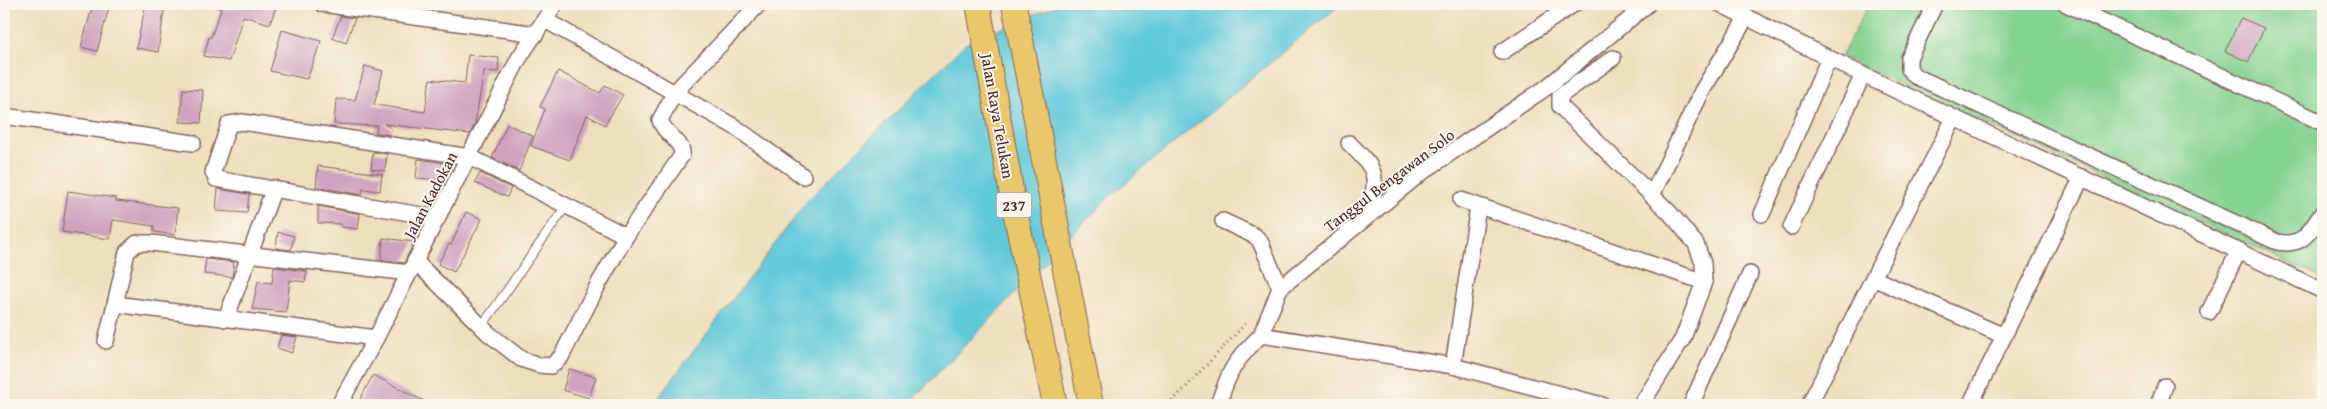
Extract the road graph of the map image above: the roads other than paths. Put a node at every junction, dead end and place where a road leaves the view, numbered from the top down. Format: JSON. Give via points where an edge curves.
{"nodes":[{"id":1,"x":322,"y":4,"type":"edge"},
{"id":2,"x":555,"y":4,"type":"edge"},
{"id":3,"x":759,"y":4,"type":"edge"},
{"id":4,"x":978,"y":4,"type":"edge"},
{"id":5,"x":1014,"y":4,"type":"edge"},
{"id":6,"x":1574,"y":4,"type":"edge"},
{"id":7,"x":1648,"y":4,"type":"edge"},
{"id":8,"x":1720,"y":4,"type":"edge"},
{"id":9,"x":1935,"y":4,"type":"edge"},
{"id":10,"x":2066,"y":4,"type":"edge"},
{"id":11,"x":1746,"y":18,"type":"junction"},
{"id":12,"x":545,"y":20,"type":"junction"},
{"id":13,"x":536,"y":34,"type":"junction"},
{"id":14,"x":1502,"y":52,"type":"dead end"},
{"id":15,"x":1613,"y":58,"type":"dead end"},
{"id":16,"x":1829,"y":58,"type":"junction"},
{"id":17,"x":1863,"y":75,"type":"junction"},
{"id":18,"x":675,"y":92,"type":"junction"},
{"id":19,"x":4,"y":116,"type":"edge"},
{"id":20,"x":1954,"y":118,"type":"junction"},
{"id":21,"x":2323,"y":123,"type":"edge"},
{"id":22,"x":193,"y":143,"type":"dead end"},
{"id":23,"x":1349,"y":143,"type":"dead end"},
{"id":24,"x":470,"y":157,"type":"junction"},
{"id":25,"x":803,"y":176,"type":"dead end"},
{"id":26,"x":2082,"y":177,"type":"junction"},
{"id":27,"x":274,"y":188,"type":"junction"},
{"id":28,"x":1652,"y":195,"type":"junction"},
{"id":29,"x":1460,"y":200,"type":"dead end"},
{"id":30,"x":566,"y":206,"type":"junction"},
{"id":31,"x":1478,"y":207,"type":"junction"},
{"id":32,"x":2323,"y":212,"type":"edge"},
{"id":33,"x":1369,"y":214,"type":"junction"},
{"id":34,"x":1762,"y":214,"type":"dead end"},
{"id":35,"x":438,"y":218,"type":"junction"},
{"id":36,"x":1223,"y":221,"type":"dead end"},
{"id":37,"x":1791,"y":227,"type":"dead end"},
{"id":38,"x":626,"y":236,"type":"junction"},
{"id":39,"x":2239,"y":250,"type":"junction"},
{"id":40,"x":249,"y":254,"type":"junction"},
{"id":41,"x":412,"y":267,"type":"junction"},
{"id":42,"x":1750,"y":274,"type":"dead end"},
{"id":43,"x":1873,"y":278,"type":"junction"},
{"id":44,"x":1704,"y":282,"type":"junction"},
{"id":45,"x":1280,"y":288,"type":"junction"},
{"id":46,"x":2323,"y":291,"type":"edge"},
{"id":47,"x":115,"y":304,"type":"junction"},
{"id":48,"x":2209,"y":312,"type":"dead end"},
{"id":49,"x":226,"y":318,"type":"junction"},
{"id":50,"x":482,"y":326,"type":"junction"},
{"id":51,"x":1261,"y":335,"type":"junction"},
{"id":52,"x":2004,"y":336,"type":"junction"},
{"id":53,"x":376,"y":338,"type":"junction"},
{"id":54,"x":106,"y":340,"type":"dead end"},
{"id":55,"x":1453,"y":366,"type":"junction"},
{"id":56,"x":2165,"y":386,"type":"dead end"},
{"id":57,"x":339,"y":405,"type":"edge"},
{"id":58,"x":1055,"y":405,"type":"edge"},
{"id":59,"x":1091,"y":405,"type":"edge"},
{"id":60,"x":1218,"y":405,"type":"edge"},
{"id":61,"x":1602,"y":405,"type":"edge"},
{"id":62,"x":1641,"y":405,"type":"edge"},
{"id":63,"x":1691,"y":405,"type":"edge"},
{"id":64,"x":1809,"y":405,"type":"edge"},
{"id":65,"x":1970,"y":405,"type":"edge"},
{"id":66,"x":2158,"y":405,"type":"edge"}],
"edges":[{"from":1,"to":13,"type":"street"},
{"from":2,"to":12,"type":"street","name":"Jalan Kadokan"},
{"from":3,"to":18,"type":"street"},
{"from":4,"to":58,"type":"main road","name":"Jalan Raya Telukan","number":"237","via":[[1013,201]]},
{"from":5,"to":59,"type":"main road","number":"237"},
{"from":6,"to":14,"type":"street"},
{"from":7,"to":33,"type":"street","name":"Tanggul Bengawan Solo","via":[[1548,87],[1421,173]]},
{"from":8,"to":11,"type":"street"},
{"from":9,"to":32,"type":"street","via":[[1909,58],[1909,68],[1915,76],[2277,242],[2291,245],[2305,238]]},
{"from":10,"to":21,"type":"street"},
{"from":11,"to":16,"type":"street"},
{"from":11,"to":28,"type":"street","via":[[1702,91]]},
{"from":12,"to":13,"type":"street","name":"Jalan Kadokan"},
{"from":12,"to":18,"type":"street"},
{"from":13,"to":24,"type":"street","name":"Jalan Kadokan","via":[[520,58]]},
{"from":15,"to":28,"type":"street","via":[[1560,96],[1558,101]]},
{"from":16,"to":17,"type":"street"},
{"from":16,"to":34,"type":"street"},
{"from":17,"to":20,"type":"street"},
{"from":17,"to":37,"type":"street"},
{"from":18,"to":25,"type":"street","via":[[736,127]]},
{"from":18,"to":38,"type":"street","via":[[660,120],[681,149],[682,156]]},
{"from":19,"to":22,"type":"street"},
{"from":20,"to":26,"type":"street"},
{"from":20,"to":43,"type":"street"},
{"from":23,"to":33,"type":"street","via":[[1375,172]]},
{"from":24,"to":27,"type":"street","via":[[242,122],[229,124],[213,172],[216,179]]},
{"from":24,"to":30,"type":"street"},
{"from":24,"to":35,"type":"street","name":"Jalan Kadokan"},
{"from":26,"to":39,"type":"street"},
{"from":26,"to":52,"type":"street"},
{"from":27,"to":35,"type":"street"},
{"from":27,"to":40,"type":"street"},
{"from":28,"to":44,"type":"street","via":[[1696,244],[1703,263]]},
{"from":29,"to":31,"type":"street"},
{"from":30,"to":38,"type":"street"},
{"from":30,"to":50,"type":"lane"},
{"from":31,"to":44,"type":"street"},
{"from":31,"to":55,"type":"street"},
{"from":33,"to":45,"type":"street","name":"Tanggul Bengawan Solo"},
{"from":35,"to":41,"type":"street","name":"Jalan Kadokan"},
{"from":36,"to":45,"type":"street","via":[[1260,241]]},
{"from":38,"to":50,"type":"street","via":[[561,357],[552,366],[539,366],[521,359]]},
{"from":39,"to":46,"type":"street"},
{"from":39,"to":48,"type":"street"},
{"from":40,"to":41,"type":"street"},
{"from":40,"to":47,"type":"street","via":[[137,243],[127,252]]},
{"from":40,"to":49,"type":"street"},
{"from":41,"to":50,"type":"street"},
{"from":41,"to":53,"type":"street","name":"Jalan Kadokan"},
{"from":42,"to":63,"type":"street"},
{"from":43,"to":52,"type":"street"},
{"from":43,"to":64,"type":"street"},
{"from":44,"to":62,"type":"street","via":[[1683,338]]},
{"from":45,"to":51,"type":"street"},
{"from":47,"to":49,"type":"street"},
{"from":47,"to":54,"type":"street"},
{"from":49,"to":53,"type":"street"},
{"from":51,"to":55,"type":"street"},
{"from":51,"to":60,"type":"street","via":[[1229,372]]},
{"from":52,"to":65,"type":"street"},
{"from":53,"to":57,"type":"street","name":"Jalan Kadokan"},
{"from":55,"to":61,"type":"street"},
{"from":56,"to":66,"type":"street"}]}
